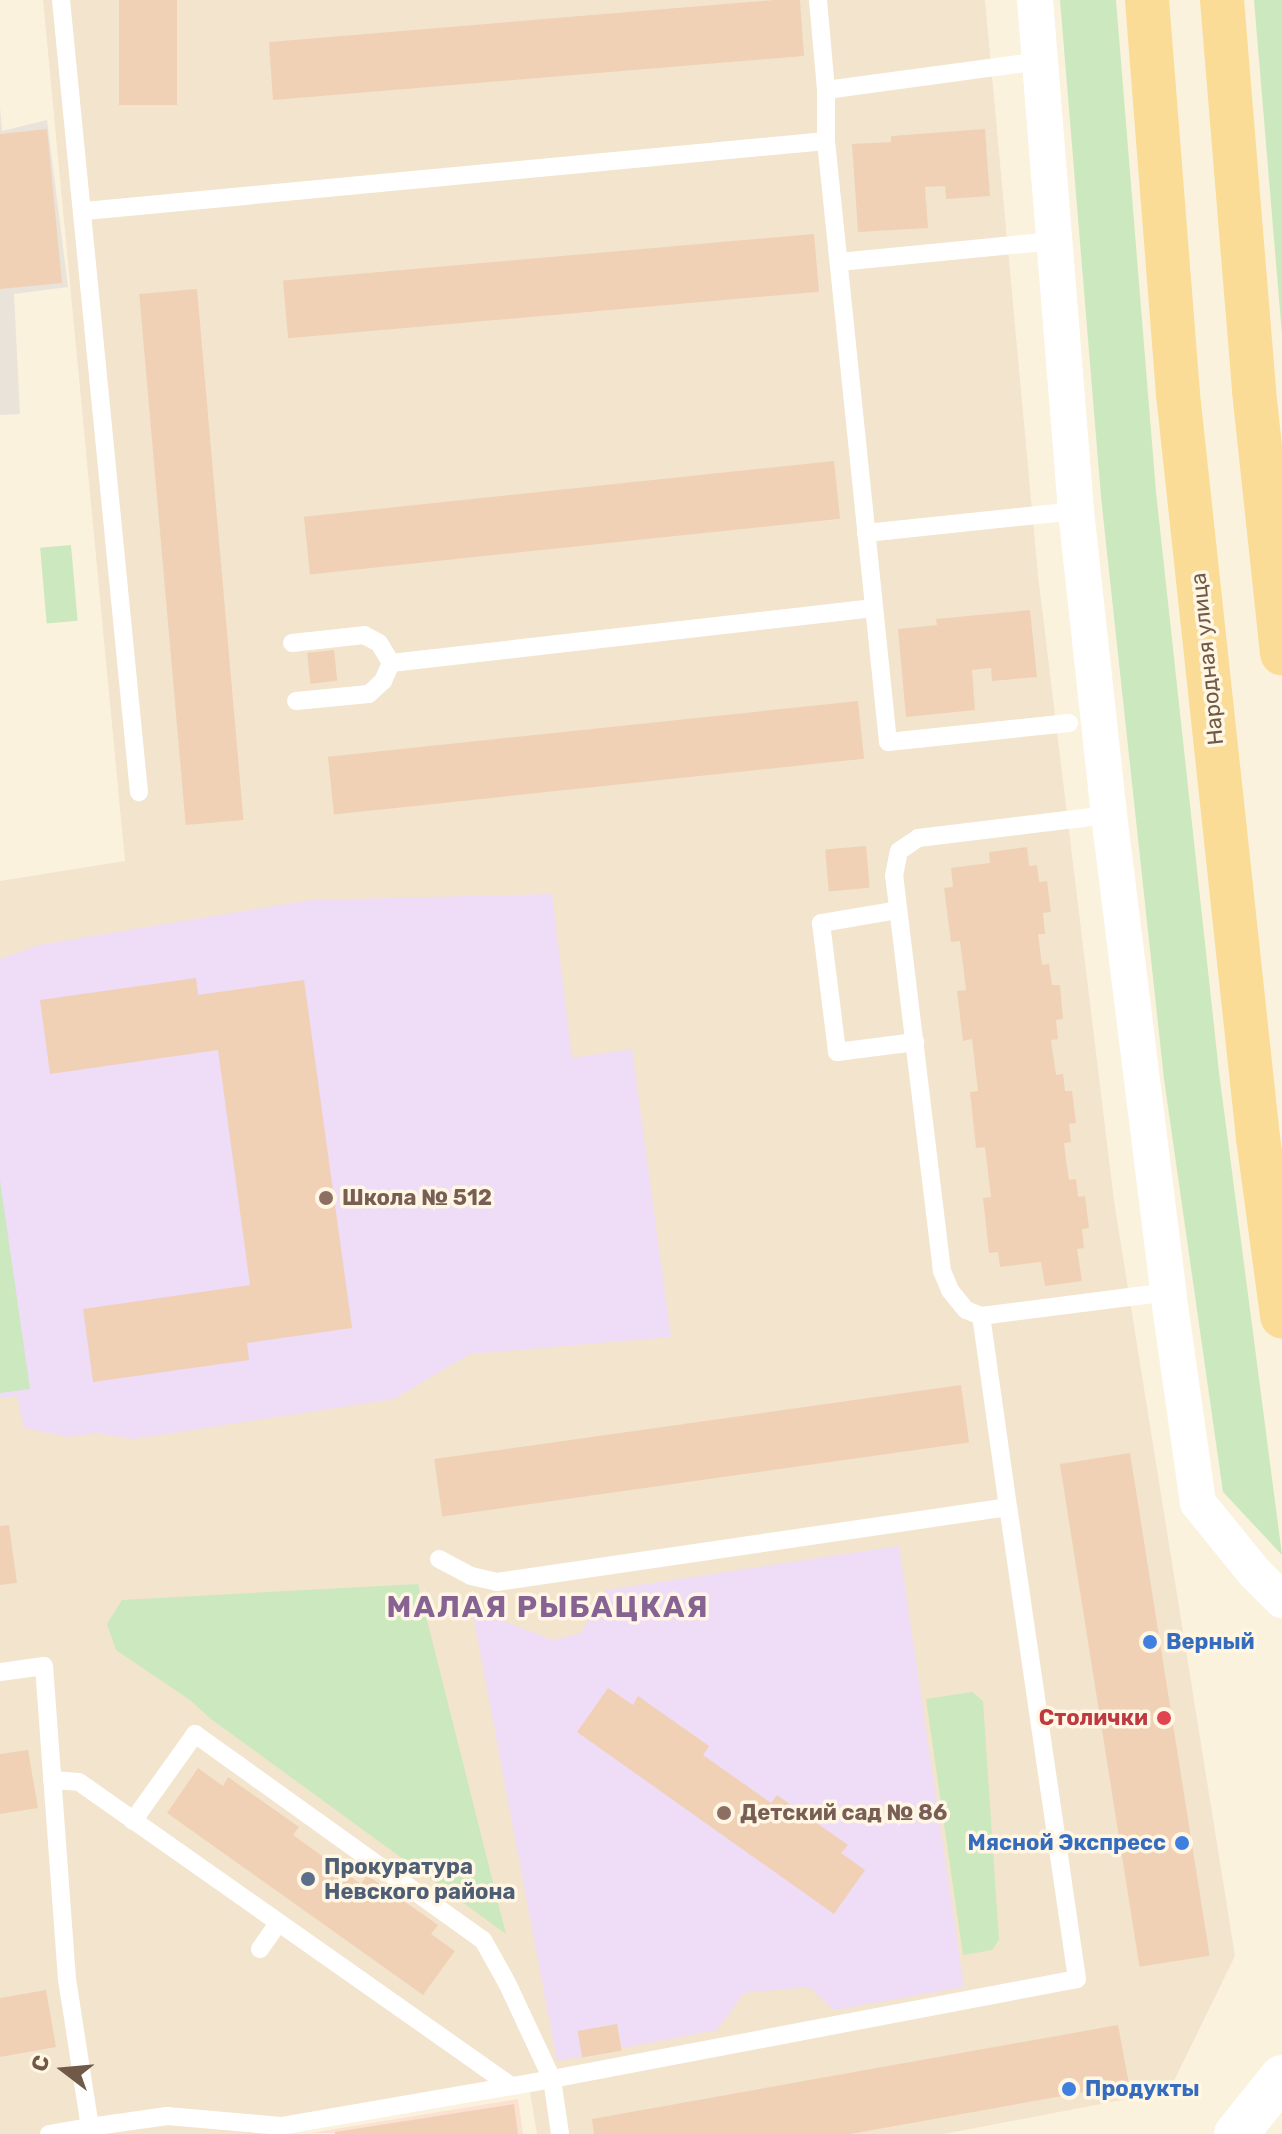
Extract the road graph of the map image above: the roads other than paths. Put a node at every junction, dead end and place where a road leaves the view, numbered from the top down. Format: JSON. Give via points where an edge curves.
{"nodes":[{"id":1,"x":61,"y":0,"type":"edge"},
{"id":2,"x":818,"y":0,"type":"edge"},
{"id":3,"x":1035,"y":0,"type":"edge"},
{"id":4,"x":1147,"y":0,"type":"edge"},
{"id":5,"x":1222,"y":0,"type":"edge"},
{"id":6,"x":1040,"y":61,"type":"junction"},
{"id":7,"x":826,"y":90,"type":"junction"},
{"id":8,"x":826,"y":141,"type":"junction"},
{"id":9,"x":85,"y":211,"type":"junction"},
{"id":10,"x":1053,"y":241,"type":"junction"},
{"id":11,"x":839,"y":262,"type":"junction"},
{"id":12,"x":1076,"y":511,"type":"junction"},
{"id":13,"x":866,"y":533,"type":"junction"},
{"id":14,"x":874,"y":608,"type":"junction"},
{"id":15,"x":292,"y":643,"type":"dead end"},
{"id":16,"x":1282,"y":654,"type":"edge"},
{"id":17,"x":391,"y":663,"type":"junction"},
{"id":18,"x":296,"y":701,"type":"dead end"},
{"id":19,"x":1069,"y":723,"type":"dead end"},
{"id":20,"x":139,"y":792,"type":"dead end"},
{"id":21,"x":1109,"y":815,"type":"junction"},
{"id":22,"x":898,"y":910,"type":"junction"},
{"id":23,"x":915,"y":1042,"type":"junction"},
{"id":24,"x":1168,"y":1292,"type":"junction"},
{"id":25,"x":981,"y":1316,"type":"junction"},
{"id":26,"x":1282,"y":1316,"type":"edge"},
{"id":27,"x":1008,"y":1507,"type":"junction"},
{"id":28,"x":439,"y":1559,"type":"dead end"},
{"id":29,"x":1282,"y":1600,"type":"edge"},
{"id":30,"x":0,"y":1672,"type":"edge"},
{"id":31,"x":52,"y":1780,"type":"junction"},
{"id":32,"x":133,"y":1821,"type":"junction"},
{"id":33,"x":278,"y":1923,"type":"junction"},
{"id":34,"x":260,"y":1949,"type":"dead end"},
{"id":35,"x":1282,"y":2077,"type":"edge"},
{"id":36,"x":552,"y":2079,"type":"junction"},
{"id":37,"x":511,"y":2086,"type":"junction"},
{"id":38,"x":90,"y":2127,"type":"junction"},
{"id":39,"x":282,"y":2130,"type":"edge"},
{"id":40,"x":49,"y":2134,"type":"edge"},
{"id":41,"x":560,"y":2134,"type":"edge"},
{"id":42,"x":1236,"y":2134,"type":"edge"}],
"edges":[{"from":1,"to":9,"type":"lane"},
{"from":2,"to":7,"type":"lane"},
{"from":3,"to":6,"type":"street"},
{"from":4,"to":26,"type":"main road","name":"Народная улица","via":[[1180,410],[1256,1122]]},
{"from":5,"to":16,"type":"main road"},
{"from":6,"to":7,"type":"lane"},
{"from":6,"to":10,"type":"street"},
{"from":7,"to":8,"type":"lane"},
{"from":8,"to":9,"type":"lane"},
{"from":8,"to":11,"type":"lane"},
{"from":9,"to":20,"type":"lane"},
{"from":10,"to":11,"type":"lane"},
{"from":10,"to":12,"type":"street"},
{"from":11,"to":13,"type":"lane"},
{"from":12,"to":13,"type":"lane"},
{"from":12,"to":21,"type":"street"},
{"from":13,"to":14,"type":"lane"},
{"from":14,"to":17,"type":"lane"},
{"from":14,"to":19,"type":"lane","via":[[888,742]]},
{"from":15,"to":17,"type":"lane","via":[[364,635],[379,643]]},
{"from":17,"to":18,"type":"lane","via":[[369,694]]},
{"from":21,"to":22,"type":"lane","via":[[918,838],[899,851],[894,876]]},
{"from":21,"to":24,"type":"street"},
{"from":22,"to":23,"type":"lane"},
{"from":22,"to":23,"type":"lane","via":[[821,923],[837,1052]]},
{"from":23,"to":25,"type":"lane","via":[[942,1271],[966,1310]]},
{"from":24,"to":25,"type":"lane"},
{"from":24,"to":29,"type":"street","via":[[1198,1503]]},
{"from":25,"to":27,"type":"lane"},
{"from":27,"to":28,"type":"lane","via":[[497,1582],[471,1576]]},
{"from":27,"to":36,"type":"lane","via":[[1077,1979]]},
{"from":30,"to":31,"type":"lane","via":[[44,1666]]},
{"from":31,"to":32,"type":"lane","via":[[79,1782]]},
{"from":31,"to":38,"type":"lane","via":[[67,1979]]},
{"from":32,"to":33,"type":"lane"},
{"from":32,"to":36,"type":"lane","via":[[195,1734],[483,1940]]},
{"from":33,"to":34,"type":"lane"},
{"from":33,"to":37,"type":"lane"},
{"from":35,"to":42,"type":"main road"},
{"from":36,"to":37,"type":"lane"},
{"from":36,"to":41,"type":"lane"},
{"from":37,"to":39,"type":"lane"},
{"from":38,"to":39,"type":"lane","via":[[167,2116]]},
{"from":38,"to":40,"type":"lane"}]}
